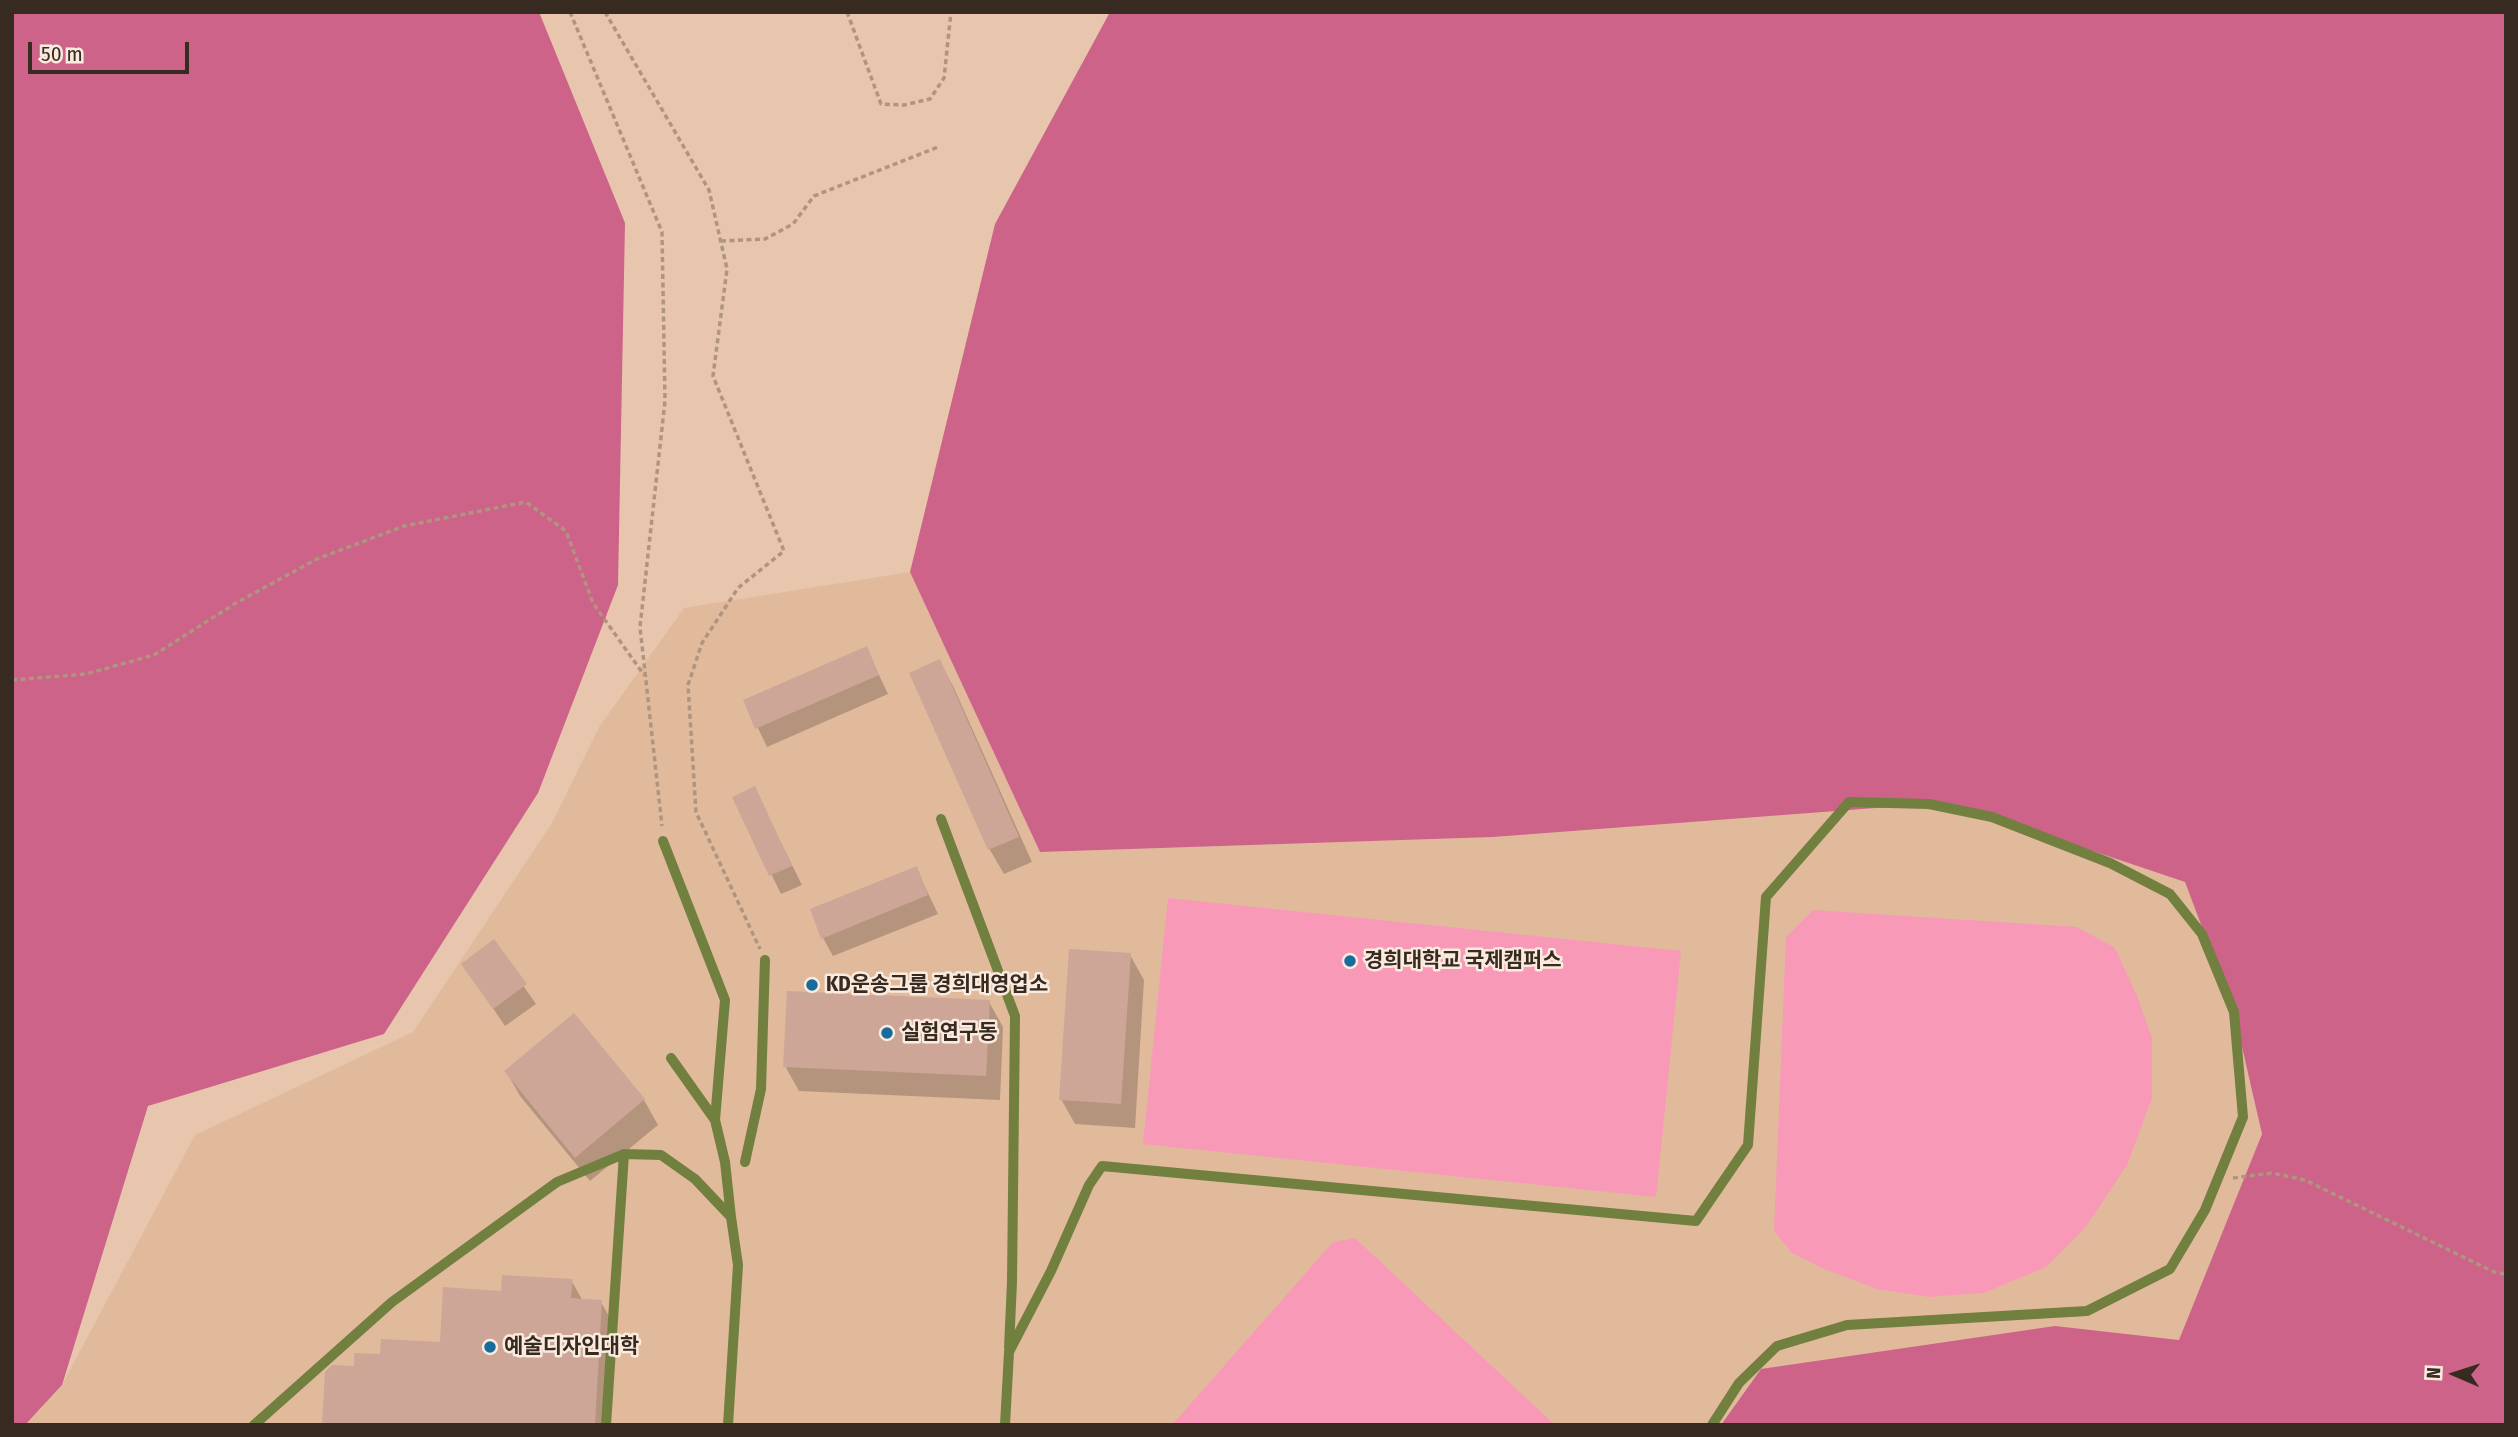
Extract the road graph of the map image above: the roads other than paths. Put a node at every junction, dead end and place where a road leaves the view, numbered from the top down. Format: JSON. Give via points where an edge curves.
{"nodes":[{"id":1,"x":941,"y":819,"type":"dead end"},
{"id":2,"x":663,"y":841,"type":"road end"},
{"id":3,"x":765,"y":960,"type":"road end"},
{"id":4,"x":671,"y":1058,"type":"dead end"},
{"id":5,"x":715,"y":1119,"type":"junction"},
{"id":6,"x":624,"y":1154,"type":"junction"},
{"id":7,"x":746,"y":1162,"type":"dead end"},
{"id":8,"x":732,"y":1217,"type":"junction"},
{"id":9,"x":1009,"y":1352,"type":"junction"},
{"id":10,"x":254,"y":1425,"type":"edge"},
{"id":11,"x":606,"y":1425,"type":"edge"},
{"id":12,"x":727,"y":1425,"type":"edge"},
{"id":13,"x":1005,"y":1425,"type":"edge"},
{"id":14,"x":1712,"y":1425,"type":"edge"}],
"edges":[{"from":1,"to":9,"type":"lane","via":[[1015,1016]]},
{"from":2,"to":5,"type":"lane","via":[[725,1000]]},
{"from":3,"to":7,"type":"lane","via":[[761,1088]]},
{"from":4,"to":5,"type":"lane"},
{"from":5,"to":8,"type":"lane"},
{"from":6,"to":8,"type":"lane","via":[[661,1155],[695,1179]]},
{"from":6,"to":10,"type":"lane","via":[[557,1182],[392,1302]]},
{"from":6,"to":11,"type":"lane"},
{"from":8,"to":12,"type":"lane","via":[[738,1265]]},
{"from":9,"to":13,"type":"lane"},
{"from":9,"to":14,"type":"lane","via":[[1102,1166],[1696,1221],[1748,1145],[1766,897],[1849,803],[1928,804],[1992,817],[2110,863],[2170,894],[2202,934],[2234,1012],[2243,1117],[2206,1210],[2170,1269],[2087,1311],[1847,1325],[1777,1346],[1739,1382]]}]}
